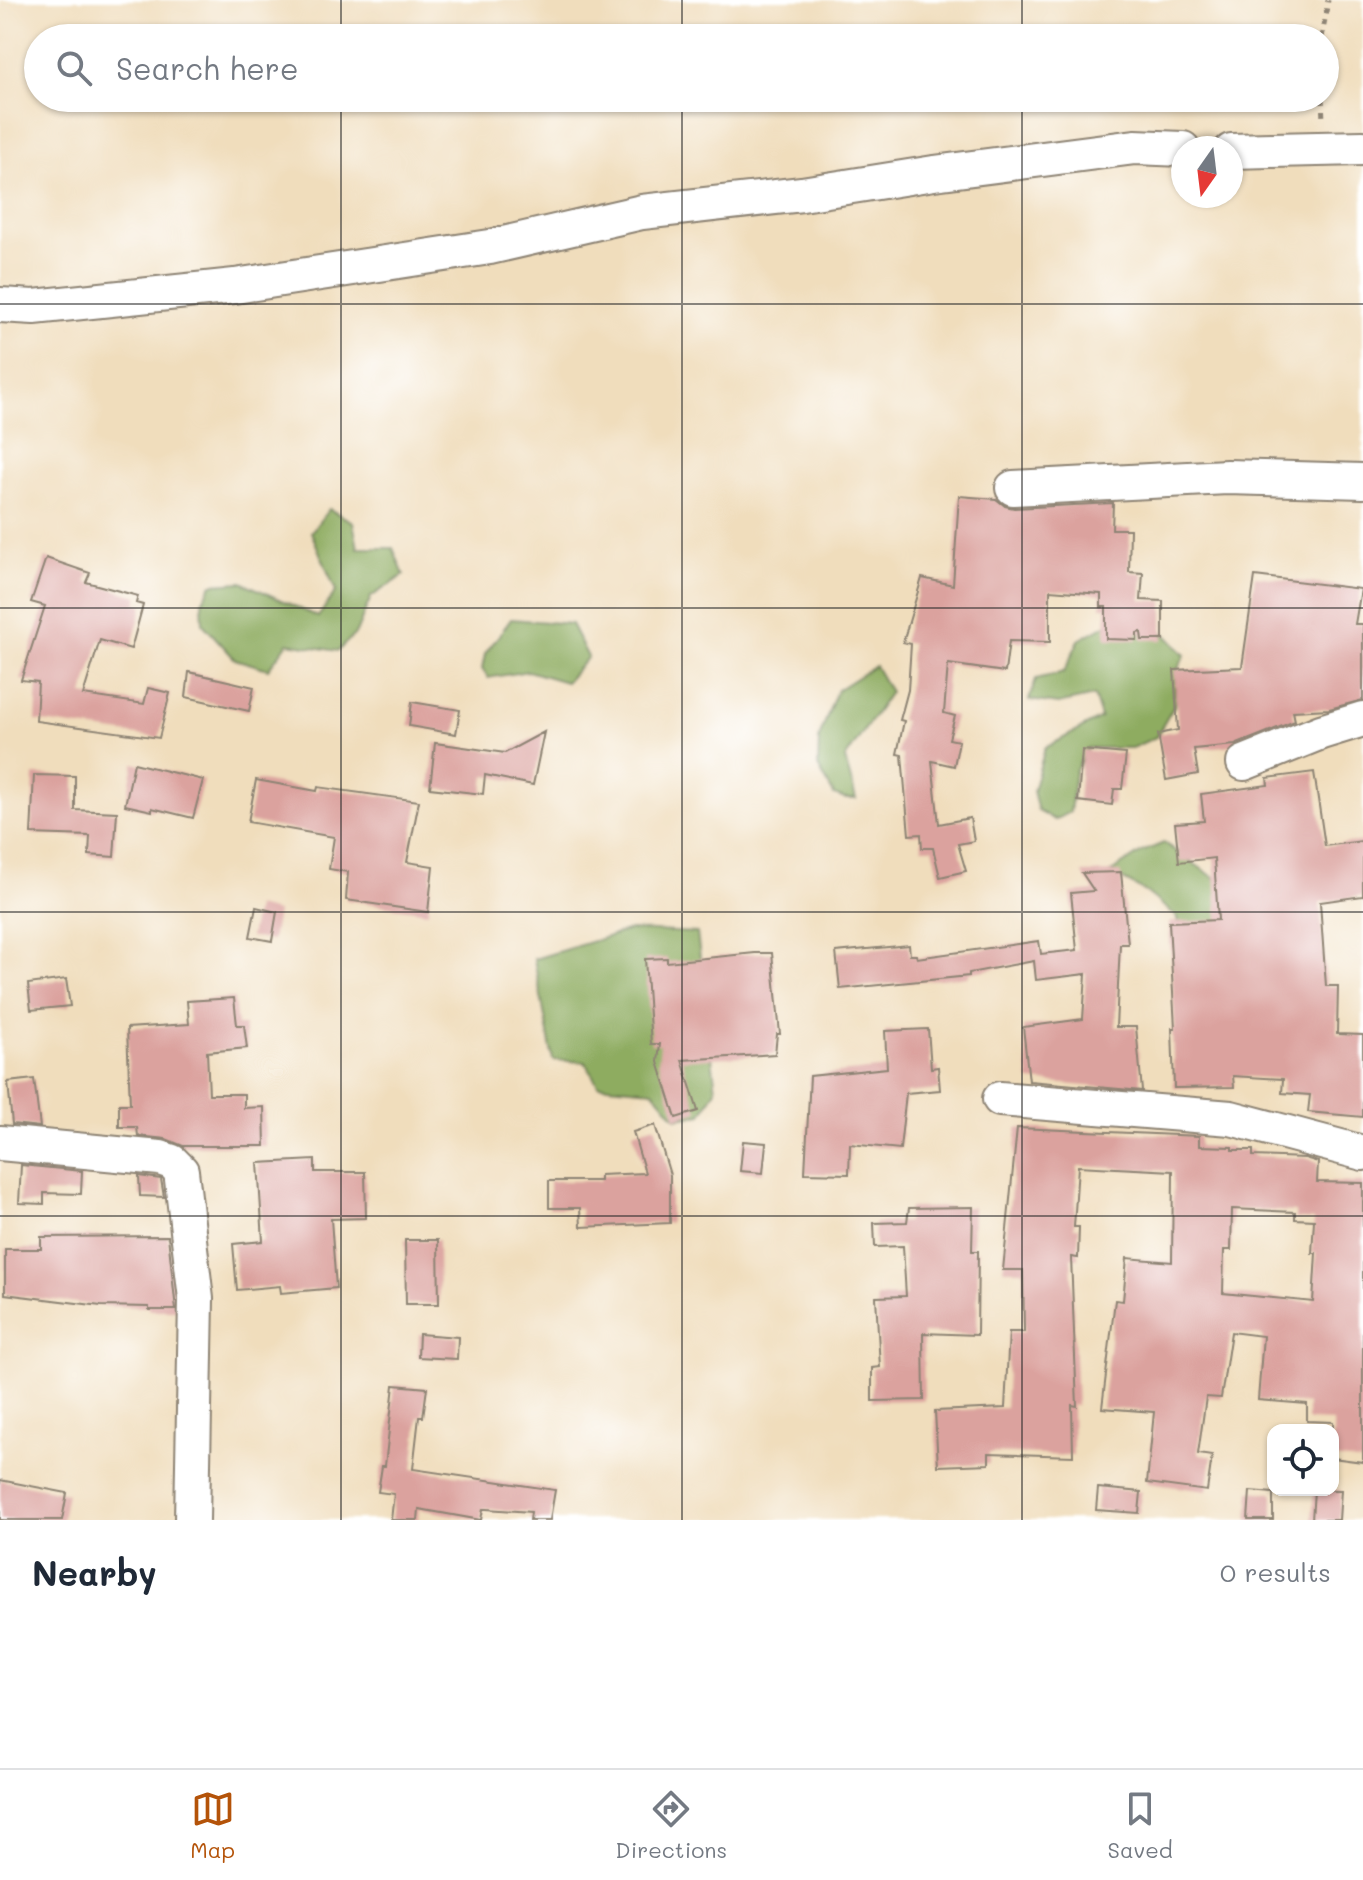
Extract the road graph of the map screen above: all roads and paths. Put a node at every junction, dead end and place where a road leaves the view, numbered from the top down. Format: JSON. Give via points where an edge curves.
{"nodes":[{"id":1,"x":1328,"y":0,"type":"edge"},
{"id":2,"x":1324,"y":24,"type":"edge"},
{"id":3,"x":1171,"y":148,"type":"edge"},
{"id":4,"x":1363,"y":148,"type":"edge"},
{"id":5,"x":1243,"y":151,"type":"edge"},
{"id":6,"x":0,"y":305,"type":"edge"},
{"id":7,"x":1363,"y":481,"type":"edge"},
{"id":8,"x":1013,"y":488,"type":"dead end"},
{"id":9,"x":1363,"y":719,"type":"edge"},
{"id":10,"x":1244,"y":763,"type":"dead end"},
{"id":11,"x":1000,"y":1099,"type":"dead end"},
{"id":12,"x":0,"y":1143,"type":"edge"},
{"id":13,"x":1363,"y":1153,"type":"edge"},
{"id":14,"x":192,"y":1520,"type":"edge"}],
"edges":[{"from":1,"to":2,"type":"path"},
{"from":3,"to":6,"type":"street","via":[[1135,147],[642,212],[490,247],[235,286],[34,307]]},
{"from":4,"to":5,"type":"street"},
{"from":7,"to":8,"type":"street","via":[[1227,477]]},
{"from":9,"to":10,"type":"street"},
{"from":11,"to":13,"type":"street","via":[[1231,1118]]},
{"from":12,"to":14,"type":"street","via":[[160,1158],[181,1171],[196,1299]]}]}
